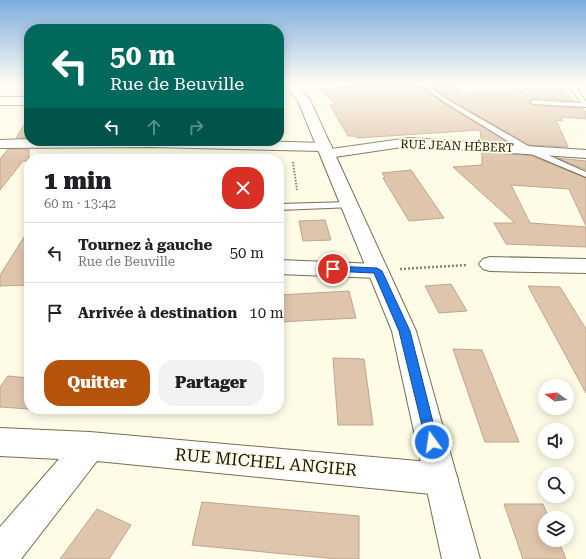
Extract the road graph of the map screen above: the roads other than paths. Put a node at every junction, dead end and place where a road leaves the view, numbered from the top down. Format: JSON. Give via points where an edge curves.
{"nodes":[{"id":1,"x":308,"y":110,"type":"edge"},
{"id":2,"x":462,"y":110,"type":"edge"},
{"id":3,"x":0,"y":144,"type":"edge"},
{"id":4,"x":24,"y":144,"type":"edge"},
{"id":5,"x":218,"y":146,"type":"edge"},
{"id":6,"x":527,"y":149,"type":"junction"},
{"id":7,"x":326,"y":151,"type":"junction"},
{"id":8,"x":586,"y":154,"type":"edge"},
{"id":9,"x":586,"y":175,"type":"edge"},
{"id":10,"x":350,"y":205,"type":"junction"},
{"id":11,"x":284,"y":207,"type":"edge"},
{"id":12,"x":490,"y":264,"type":"road end"},
{"id":13,"x":586,"y":266,"type":"edge"},
{"id":14,"x":284,"y":267,"type":"edge"},
{"id":15,"x":387,"y":270,"type":"junction"},
{"id":16,"x":0,"y":442,"type":"edge"},
{"id":17,"x":90,"y":446,"type":"junction"},
{"id":18,"x":441,"y":479,"type":"junction"},
{"id":19,"x":0,"y":556,"type":"edge"},
{"id":20,"x":461,"y":559,"type":"edge"}],
"edges":[{"from":1,"to":7,"type":"street"},
{"from":2,"to":6,"type":"lane"},
{"from":3,"to":4,"type":"street","name":"RUE JEAN HÉBERT"},
{"from":5,"to":7,"type":"street","name":"RUE JEAN HÉBERT"},
{"from":6,"to":7,"type":"street","name":"RUE JEAN HÉBERT","via":[[409,142]]},
{"from":6,"to":8,"type":"street","name":"RUE JEAN HÉBERT"},
{"from":6,"to":9,"type":"lane"},
{"from":7,"to":10,"type":"street"},
{"from":10,"to":11,"type":"lane"},
{"from":10,"to":15,"type":"street"},
{"from":12,"to":13,"type":"street"},
{"from":14,"to":15,"type":"street"},
{"from":15,"to":18,"type":"street"},
{"from":16,"to":17,"type":"street","name":"RUE MICHEL ANGIER"},
{"from":17,"to":18,"type":"street","name":"RUE MICHEL ANGIER"},
{"from":17,"to":19,"type":"street"},
{"from":18,"to":20,"type":"street"}]}
